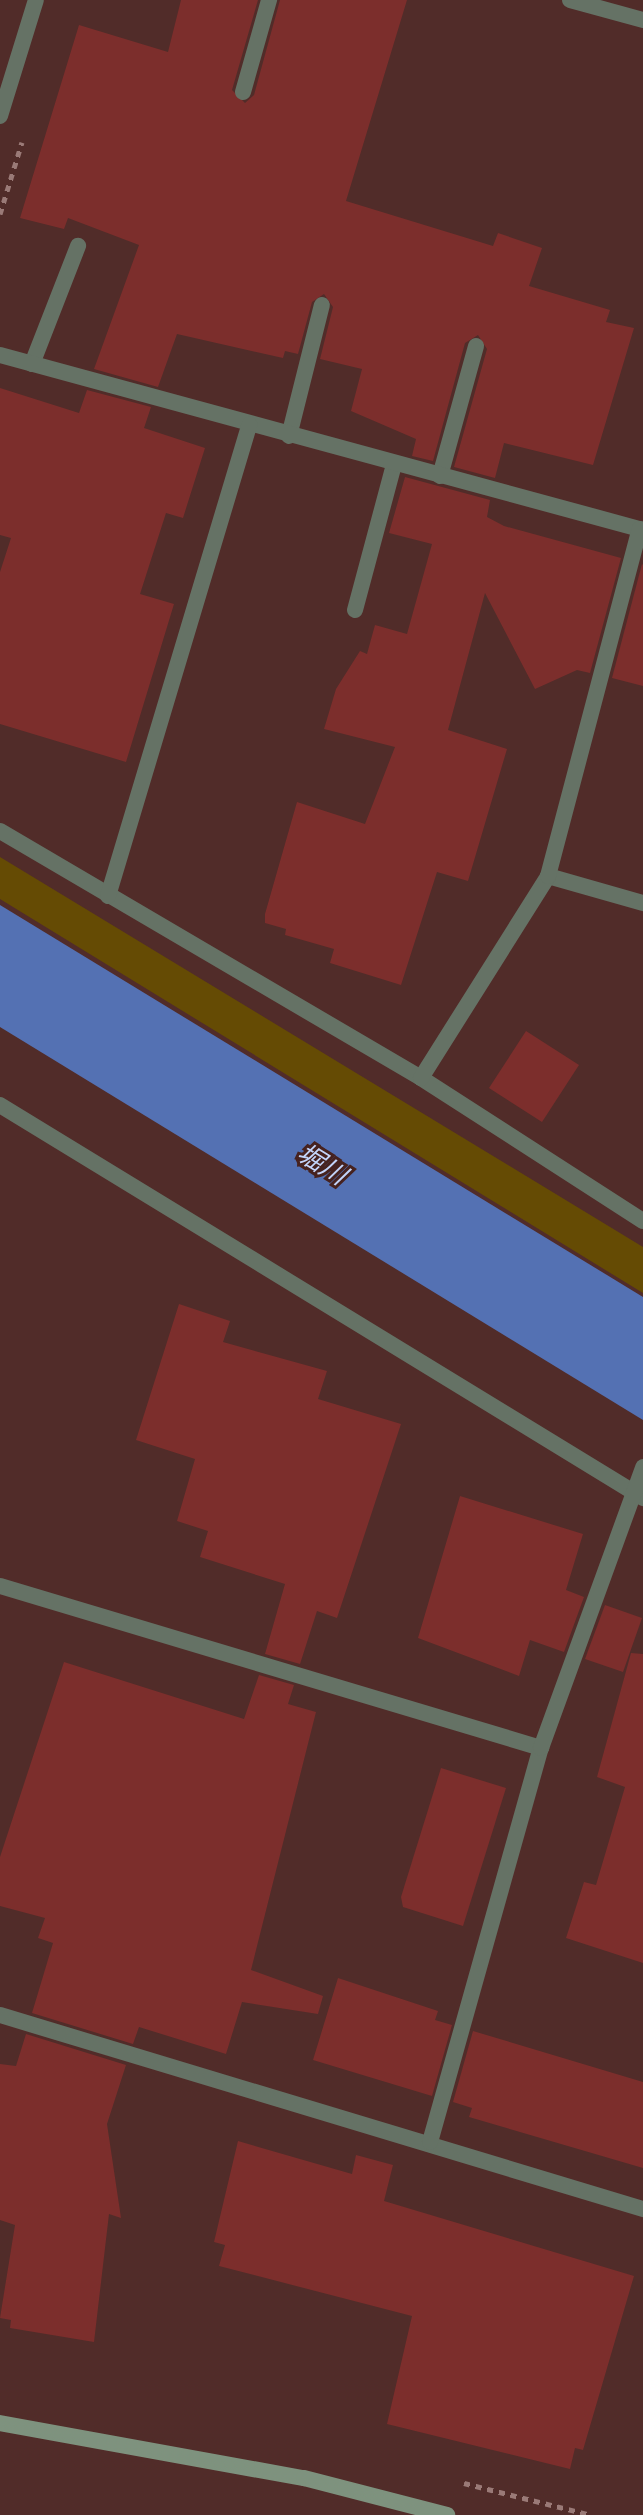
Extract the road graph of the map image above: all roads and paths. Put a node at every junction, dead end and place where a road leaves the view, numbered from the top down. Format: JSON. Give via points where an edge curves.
{"nodes":[{"id":1,"x":36,"y":0,"type":"edge"},
{"id":2,"x":269,"y":0,"type":"edge"},
{"id":3,"x":570,"y":0,"type":"edge"},
{"id":4,"x":643,"y":20,"type":"edge"},
{"id":5,"x":243,"y":92,"type":"dead end"},
{"id":6,"x":0,"y":116,"type":"edge"},
{"id":7,"x":78,"y":246,"type":"dead end"},
{"id":8,"x":322,"y":305,"type":"dead end"},
{"id":9,"x":476,"y":346,"type":"dead end"},
{"id":10,"x":0,"y":355,"type":"edge"},
{"id":11,"x":32,"y":364,"type":"junction"},
{"id":12,"x":249,"y":425,"type":"junction"},
{"id":13,"x":289,"y":436,"type":"junction"},
{"id":14,"x":394,"y":464,"type":"junction"},
{"id":15,"x":440,"y":476,"type":"junction"},
{"id":16,"x":642,"y":530,"type":"edge"},
{"id":17,"x":355,"y":610,"type":"dead end"},
{"id":18,"x":0,"y":831,"type":"edge"},
{"id":19,"x":548,"y":876,"type":"junction"},
{"id":20,"x":108,"y":896,"type":"junction"},
{"id":21,"x":643,"y":903,"type":"edge"},
{"id":22,"x":421,"y":1078,"type":"junction"},
{"id":23,"x":0,"y":1105,"type":"edge"},
{"id":24,"x":643,"y":1221,"type":"edge"},
{"id":25,"x":643,"y":1467,"type":"edge"},
{"id":26,"x":637,"y":1495,"type":"edge"},
{"id":27,"x":0,"y":1586,"type":"edge"},
{"id":28,"x":541,"y":1748,"type":"junction"},
{"id":29,"x":0,"y":2015,"type":"edge"},
{"id":30,"x":430,"y":2142,"type":"junction"},
{"id":31,"x":643,"y":2209,"type":"edge"},
{"id":32,"x":0,"y":2423,"type":"edge"},
{"id":33,"x":447,"y":2515,"type":"edge"}],
"edges":[{"from":1,"to":6,"type":"street"},
{"from":2,"to":5,"type":"street"},
{"from":3,"to":4,"type":"street"},
{"from":7,"to":11,"type":"street"},
{"from":8,"to":13,"type":"street"},
{"from":9,"to":15,"type":"street"},
{"from":10,"to":11,"type":"street"},
{"from":11,"to":12,"type":"street"},
{"from":12,"to":13,"type":"street"},
{"from":12,"to":20,"type":"street"},
{"from":13,"to":14,"type":"street"},
{"from":14,"to":15,"type":"street"},
{"from":14,"to":17,"type":"street"},
{"from":15,"to":16,"type":"street"},
{"from":16,"to":19,"type":"street"},
{"from":18,"to":20,"type":"street"},
{"from":19,"to":21,"type":"street"},
{"from":19,"to":22,"type":"street"},
{"from":20,"to":22,"type":"street"},
{"from":22,"to":24,"type":"street"},
{"from":23,"to":26,"type":"street"},
{"from":25,"to":26,"type":"street"},
{"from":26,"to":28,"type":"street"},
{"from":27,"to":28,"type":"street"},
{"from":28,"to":30,"type":"street"},
{"from":29,"to":30,"type":"street"},
{"from":30,"to":31,"type":"street"},
{"from":32,"to":33,"type":"street","via":[[304,2478]]}]}
